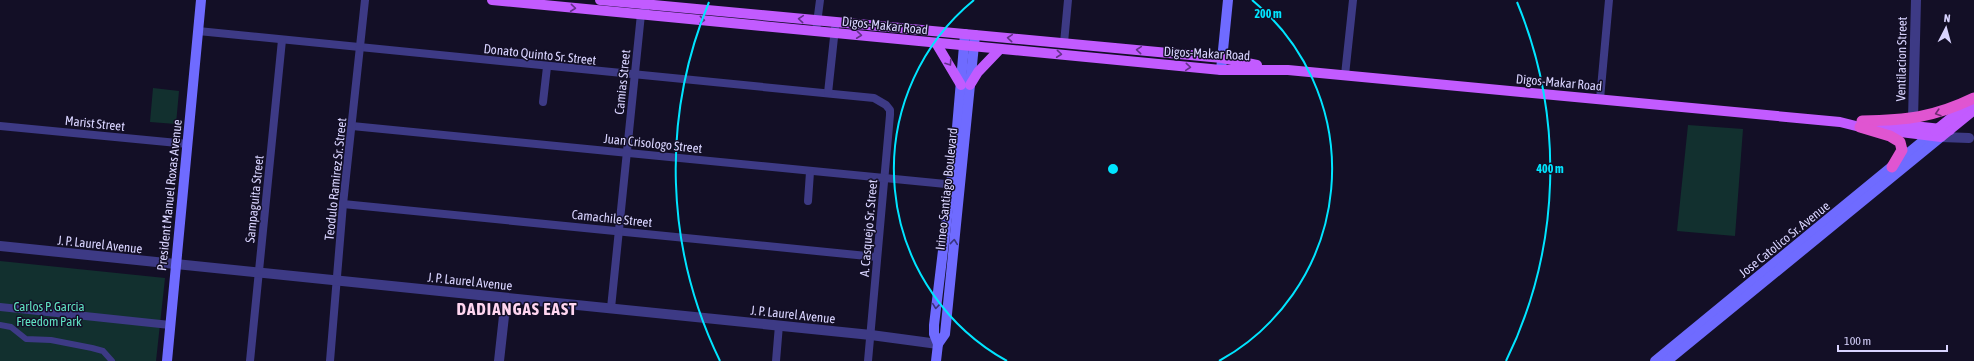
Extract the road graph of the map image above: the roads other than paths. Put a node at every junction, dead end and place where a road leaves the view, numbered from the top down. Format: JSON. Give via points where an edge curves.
{"nodes":[{"id":1,"x":201,"y":0,"type":"edge"},
{"id":2,"x":365,"y":0,"type":"edge"},
{"id":3,"x":492,"y":0,"type":"edge"},
{"id":4,"x":600,"y":0,"type":"edge"},
{"id":5,"x":820,"y":0,"type":"edge"},
{"id":6,"x":1068,"y":0,"type":"edge"},
{"id":7,"x":1228,"y":0,"type":"edge"},
{"id":8,"x":1353,"y":0,"type":"edge"},
{"id":9,"x":1609,"y":0,"type":"edge"},
{"id":10,"x":1916,"y":0,"type":"edge"},
{"id":11,"x":649,"y":2,"type":"edge"},
{"id":12,"x":642,"y":14,"type":"junction"},
{"id":13,"x":817,"y":20,"type":"junction"},
{"id":14,"x":835,"y":22,"type":"junction"},
{"id":15,"x":198,"y":31,"type":"junction"},
{"id":16,"x":816,"y":31,"type":"junction"},
{"id":17,"x":834,"y":33,"type":"junction"},
{"id":18,"x":970,"y":34,"type":"junction"},
{"id":19,"x":282,"y":40,"type":"junction"},
{"id":20,"x":936,"y":43,"type":"junction"},
{"id":21,"x":1064,"y":43,"type":"junction"},
{"id":22,"x":969,"y":46,"type":"junction"},
{"id":23,"x":359,"y":48,"type":"junction"},
{"id":24,"x":1000,"y":49,"type":"junction"},
{"id":25,"x":1222,"y":58,"type":"junction"},
{"id":26,"x":547,"y":66,"type":"junction"},
{"id":27,"x":1275,"y":69,"type":"junction"},
{"id":28,"x":1221,"y":70,"type":"junction"},
{"id":29,"x":635,"y":75,"type":"junction"},
{"id":30,"x":1346,"y":75,"type":"junction"},
{"id":31,"x":965,"y":85,"type":"junction"},
{"id":32,"x":828,"y":92,"type":"junction"},
{"id":33,"x":1600,"y":99,"type":"junction"},
{"id":34,"x":1974,"y":99,"type":"edge"},
{"id":35,"x":880,"y":100,"type":"joint"},
{"id":36,"x":543,"y":102,"type":"dead end"},
{"id":37,"x":1974,"y":110,"type":"edge"},
{"id":38,"x":1913,"y":119,"type":"junction"},
{"id":39,"x":1861,"y":124,"type":"junction"},
{"id":40,"x":0,"y":126,"type":"edge"},
{"id":41,"x":352,"y":126,"type":"junction"},
{"id":42,"x":1950,"y":130,"type":"junction"},
{"id":43,"x":1939,"y":133,"type":"junction"},
{"id":44,"x":1929,"y":136,"type":"junction"},
{"id":45,"x":1972,"y":139,"type":"edge"},
{"id":46,"x":188,"y":144,"type":"junction"},
{"id":47,"x":627,"y":152,"type":"junction"},
{"id":48,"x":1892,"y":167,"type":"junction"},
{"id":49,"x":810,"y":172,"type":"junction"},
{"id":50,"x":884,"y":178,"type":"junction"},
{"id":51,"x":955,"y":185,"type":"junction"},
{"id":52,"x":808,"y":201,"type":"dead end"},
{"id":53,"x":343,"y":204,"type":"junction"},
{"id":54,"x":619,"y":231,"type":"junction"},
{"id":55,"x":0,"y":246,"type":"edge"},
{"id":56,"x":877,"y":257,"type":"junction"},
{"id":57,"x":175,"y":264,"type":"junction"},
{"id":58,"x":259,"y":273,"type":"junction"},
{"id":59,"x":337,"y":280,"type":"junction"},
{"id":60,"x":506,"y":298,"type":"junction"},
{"id":61,"x":0,"y":307,"type":"edge"},
{"id":62,"x":611,"y":308,"type":"junction"},
{"id":63,"x":0,"y":324,"type":"edge"},
{"id":64,"x":170,"y":325,"type":"junction"},
{"id":65,"x":779,"y":325,"type":"junction"},
{"id":66,"x":871,"y":335,"type":"junction"},
{"id":67,"x":938,"y":344,"type":"junction"},
{"id":68,"x":112,"y":361,"type":"edge"},
{"id":69,"x":167,"y":361,"type":"edge"},
{"id":70,"x":250,"y":361,"type":"edge"},
{"id":71,"x":330,"y":361,"type":"edge"},
{"id":72,"x":500,"y":361,"type":"edge"},
{"id":73,"x":776,"y":361,"type":"edge"},
{"id":74,"x":868,"y":361,"type":"edge"},
{"id":75,"x":936,"y":361,"type":"edge"},
{"id":76,"x":1655,"y":361,"type":"edge"},
{"id":77,"x":1667,"y":361,"type":"edge"}],
"edges":[{"from":1,"to":15,"type":"main road","name":"President Manuel Roxas Avenue"},
{"from":2,"to":23,"type":"street","name":"Teodulo Ramirez Sr. Street"},
{"from":3,"to":12,"type":"main road","name":"Digos-Makar Road","one_way":true},
{"from":4,"to":11,"type":"main road","name":"Digos-Makar Road"},
{"from":5,"to":13,"type":"street"},
{"from":6,"to":21,"type":"street"},
{"from":7,"to":25,"type":"main road"},
{"from":8,"to":30,"type":"street"},
{"from":9,"to":33,"type":"street"},
{"from":10,"to":38,"type":"street","name":"Ventilacion Street"},
{"from":11,"to":12,"type":"street","name":"Camias Street"},
{"from":13,"to":11,"type":"main road","name":"Digos-Makar Road","one_way":true},
{"from":12,"to":16,"type":"main road","name":"Digos-Makar Road","one_way":true},
{"from":12,"to":29,"type":"street","name":"Camias Street"},
{"from":13,"to":14,"type":"main road","name":"Digos-Makar Road"},
{"from":13,"to":16,"type":"street"},
{"from":14,"to":17,"type":"street"},
{"from":14,"to":18,"type":"main road","name":"Digos-Makar Road"},
{"from":15,"to":19,"type":"street","name":"Donato Quinto Sr. Street"},
{"from":15,"to":46,"type":"main road","name":"President Manuel Roxas Avenue"},
{"from":16,"to":17,"type":"main road","name":"Digos-Makar Road"},
{"from":17,"to":20,"type":"main road","name":"Digos-Makar Road","one_way":true},
{"from":17,"to":32,"type":"street"},
{"from":21,"to":18,"type":"main road","name":"Digos-Makar Road","one_way":true},
{"from":18,"to":22,"type":"main road","name":"Irineo Santiago Boulevard"},
{"from":19,"to":23,"type":"street","name":"Donato Quinto Sr. Street"},
{"from":19,"to":58,"type":"street","name":"Sampaguita Street"},
{"from":20,"to":22,"type":"main road","name":"Digos-Makar Road"},
{"from":20,"to":31,"type":"main road","one_way":true},
{"from":25,"to":21,"type":"main road","name":"Digos-Makar Road","one_way":true},
{"from":22,"to":24,"type":"main road","name":"Digos-Makar Road"},
{"from":22,"to":31,"type":"main road","name":"Irineo Santiago Boulevard"},
{"from":23,"to":26,"type":"street","name":"Donato Quinto Sr. Street"},
{"from":23,"to":41,"type":"street","name":"Teodulo Ramirez Sr. Street"},
{"from":24,"to":28,"type":"main road","name":"Digos-Makar Road","one_way":true},
{"from":24,"to":31,"type":"main road"},
{"from":25,"to":27,"type":"main road","name":"Digos-Makar Road"},
{"from":25,"to":28,"type":"main road"},
{"from":26,"to":29,"type":"street","name":"Donato Quinto Sr. Street"},
{"from":26,"to":36,"type":"street"},
{"from":27,"to":28,"type":"main road","name":"Digos-Makar Road"},
{"from":27,"to":30,"type":"main road","name":"Digos-Makar Road"},
{"from":29,"to":32,"type":"street","name":"Donato Quinto Sr. Street"},
{"from":29,"to":47,"type":"street","name":"Camias Street"},
{"from":30,"to":33,"type":"main road","name":"Digos-Makar Road"},
{"from":31,"to":51,"type":"main road","name":"Irineo Santiago Boulevard"},
{"from":32,"to":35,"type":"street","name":"Donato Quinto Sr. Street"},
{"from":33,"to":39,"type":"main road","name":"Digos-Makar Road"},
{"from":34,"to":38,"type":"highway","one_way":true,"via":[[1944,111]]},
{"from":34,"to":43,"type":"main road"},
{"from":35,"to":50,"type":"street","name":"A. Casquejo Sr. Street","via":[[890,110]]},
{"from":37,"to":42,"type":"main road"},
{"from":38,"to":39,"type":"highway"},
{"from":39,"to":43,"type":"main road","name":"Digos-Makar Road"},
{"from":39,"to":44,"type":"main road","name":"Digos-Makar Road"},
{"from":39,"to":48,"type":"highway","via":[[1900,142],[1902,150]]},
{"from":40,"to":46,"type":"street","name":"Marist Street"},
{"from":41,"to":47,"type":"street","name":"Juan Crisologo Street"},
{"from":41,"to":53,"type":"street","name":"Teodulo Ramirez Sr. Street"},
{"from":42,"to":43,"type":"main road"},
{"from":42,"to":45,"type":"street"},
{"from":43,"to":44,"type":"main road","name":"Digos-Makar Road"},
{"from":43,"to":45,"type":"street"},
{"from":43,"to":77,"type":"main road","name":"Jose Catolico Sr. Avenue"},
{"from":44,"to":48,"type":"main road","name":"Jose Catolico Sr. Avenue"},
{"from":46,"to":57,"type":"main road","name":"President Manuel Roxas Avenue"},
{"from":47,"to":49,"type":"street","name":"Juan Crisologo Street"},
{"from":47,"to":54,"type":"street","name":"Camias Street"},
{"from":48,"to":76,"type":"main road","name":"Jose Catolico Sr. Avenue"},
{"from":49,"to":50,"type":"street","name":"Juan Crisologo Street"},
{"from":49,"to":52,"type":"street"},
{"from":50,"to":51,"type":"street","name":"Juan Crisologo Street"},
{"from":50,"to":56,"type":"street","name":"A. Casquejo Sr. Street"},
{"from":51,"to":67,"type":"main road","name":"Irineo Santiago Boulevard","via":[[945,334]]},
{"from":53,"to":54,"type":"street","name":"Camachile Street"},
{"from":53,"to":59,"type":"street","name":"Teodulo Ramirez Sr. Street"},
{"from":54,"to":56,"type":"street","name":"Camachile Street"},
{"from":54,"to":62,"type":"street","name":"Camias Street"},
{"from":55,"to":57,"type":"street","name":"J. P. Laurel Avenue"},
{"from":56,"to":66,"type":"street","name":"A. Casquejo Sr. Street"},
{"from":57,"to":58,"type":"street","name":"J. P. Laurel Avenue"},
{"from":57,"to":64,"type":"main road","name":"President Manuel Roxas Avenue"},
{"from":58,"to":59,"type":"street","name":"J. P. Laurel Avenue"},
{"from":58,"to":70,"type":"street","name":"Sampaguita Street"},
{"from":59,"to":60,"type":"street","name":"J. P. Laurel Avenue"},
{"from":59,"to":71,"type":"street","name":"Teodulo Ramirez Sr. Street"},
{"from":60,"to":62,"type":"street","name":"J. P. Laurel Avenue"},
{"from":60,"to":72,"type":"street"},
{"from":61,"to":64,"type":"street"},
{"from":62,"to":65,"type":"street","name":"J. P. Laurel Avenue"},
{"from":63,"to":68,"type":"street","via":[[11,327],[26,339],[51,340],[102,351]]},
{"from":64,"to":69,"type":"main road","name":"President Manuel Roxas Avenue"},
{"from":65,"to":66,"type":"street","name":"J. P. Laurel Avenue"},
{"from":65,"to":73,"type":"street"},
{"from":66,"to":67,"type":"street","name":"J. P. Laurel Avenue"},
{"from":66,"to":74,"type":"street","name":"A. Casquejo Sr. Street"},
{"from":67,"to":75,"type":"main road","name":"Irineo Santiago Boulevard"}]}
